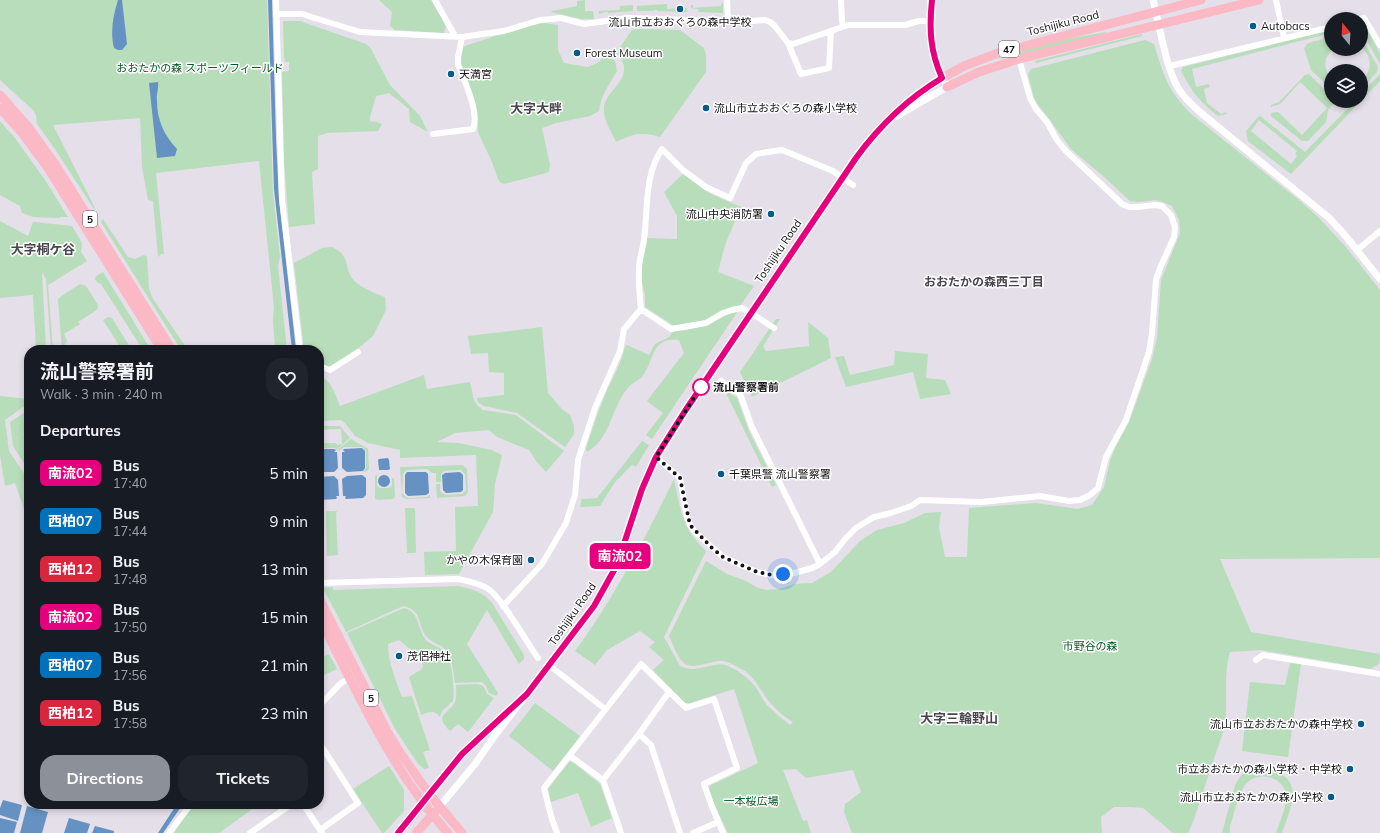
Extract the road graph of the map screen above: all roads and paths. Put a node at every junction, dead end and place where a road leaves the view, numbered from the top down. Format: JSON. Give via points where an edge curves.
{"nodes":[{"id":1,"x":276,"y":0,"type":"edge"},
{"id":2,"x":435,"y":0,"type":"edge"},
{"id":3,"x":726,"y":0,"type":"edge"},
{"id":4,"x":841,"y":0,"type":"edge"},
{"id":5,"x":932,"y":0,"type":"edge"},
{"id":6,"x":1153,"y":0,"type":"edge"},
{"id":7,"x":1201,"y":0,"type":"edge"},
{"id":8,"x":1259,"y":0,"type":"edge"},
{"id":9,"x":1276,"y":0,"type":"edge"},
{"id":10,"x":1156,"y":12,"type":"junction"},
{"id":11,"x":276,"y":14,"type":"junction"},
{"id":12,"x":728,"y":21,"type":"junction"},
{"id":13,"x":930,"y":21,"type":"junction"},
{"id":14,"x":1159,"y":24,"type":"junction"},
{"id":15,"x":1368,"y":24,"type":"edge"},
{"id":16,"x":843,"y":26,"type":"junction"},
{"id":17,"x":1324,"y":29,"type":"edge"},
{"id":18,"x":831,"y":31,"type":"junction"},
{"id":19,"x":459,"y":37,"type":"junction"},
{"id":20,"x":1284,"y":38,"type":"junction"},
{"id":21,"x":788,"y":43,"type":"junction"},
{"id":22,"x":1380,"y":44,"type":"edge"},
{"id":23,"x":1019,"y":59,"type":"junction"},
{"id":24,"x":1170,"y":66,"type":"junction"},
{"id":25,"x":942,"y":78,"type":"junction"},
{"id":26,"x":947,"y":87,"type":"junction"},
{"id":27,"x":0,"y":95,"type":"edge"},
{"id":28,"x":0,"y":108,"type":"edge"},
{"id":29,"x":882,"y":126,"type":"junction"},
{"id":30,"x":433,"y":134,"type":"dead end"},
{"id":31,"x":843,"y":177,"type":"junction"},
{"id":32,"x":852,"y":185,"type":"dead end"},
{"id":33,"x":1380,"y":231,"type":"edge"},
{"id":34,"x":1357,"y":250,"type":"junction"},
{"id":35,"x":1380,"y":279,"type":"edge"},
{"id":36,"x":641,"y":310,"type":"junction"},
{"id":37,"x":751,"y":313,"type":"junction"},
{"id":38,"x":774,"y":328,"type":"dead end"},
{"id":39,"x":159,"y":345,"type":"edge"},
{"id":40,"x":169,"y":345,"type":"edge"},
{"id":41,"x":299,"y":345,"type":"edge"},
{"id":42,"x":358,"y":352,"type":"dead end"},
{"id":43,"x":324,"y":368,"type":"edge"},
{"id":44,"x":721,"y":381,"type":"dead end"},
{"id":45,"x":656,"y":457,"type":"junction"},
{"id":46,"x":820,"y":564,"type":"junction"},
{"id":47,"x":324,"y":583,"type":"edge"},
{"id":48,"x":503,"y":606,"type":"junction"},
{"id":49,"x":324,"y":608,"type":"edge"},
{"id":50,"x":324,"y":627,"type":"edge"},
{"id":51,"x":538,"y":658,"type":"dead end"},
{"id":52,"x":1256,"y":660,"type":"dead end"},
{"id":53,"x":550,"y":665,"type":"junction"},
{"id":54,"x":1380,"y":674,"type":"edge"},
{"id":55,"x":350,"y":678,"type":"junction"},
{"id":56,"x":669,"y":692,"type":"junction"},
{"id":57,"x":527,"y":694,"type":"junction"},
{"id":58,"x":324,"y":701,"type":"edge"},
{"id":59,"x":606,"y":709,"type":"junction"},
{"id":60,"x":638,"y":734,"type":"junction"},
{"id":61,"x":324,"y":750,"type":"edge"},
{"id":62,"x":570,"y":756,"type":"junction"},
{"id":63,"x":603,"y":780,"type":"junction"},
{"id":64,"x":430,"y":794,"type":"junction"},
{"id":65,"x":423,"y":804,"type":"junction"},
{"id":66,"x":440,"y":806,"type":"junction"},
{"id":67,"x":187,"y":809,"type":"edge"},
{"id":68,"x":285,"y":809,"type":"edge"},
{"id":69,"x":307,"y":809,"type":"edge"},
{"id":70,"x":432,"y":815,"type":"junction"},
{"id":71,"x":718,"y":822,"type":"junction"},
{"id":72,"x":321,"y":832,"type":"edge"},
{"id":73,"x":169,"y":833,"type":"edge"},
{"id":74,"x":250,"y":833,"type":"edge"},
{"id":75,"x":398,"y":833,"type":"edge"},
{"id":76,"x":416,"y":833,"type":"edge"},
{"id":77,"x":448,"y":833,"type":"edge"},
{"id":78,"x":462,"y":833,"type":"edge"},
{"id":79,"x":557,"y":833,"type":"edge"},
{"id":80,"x":622,"y":833,"type":"edge"},
{"id":81,"x":680,"y":833,"type":"edge"},
{"id":82,"x":693,"y":833,"type":"edge"},
{"id":83,"x":724,"y":833,"type":"edge"}],
"edges":[{"from":1,"to":11,"type":"street"},
{"from":2,"to":19,"type":"street"},
{"from":3,"to":12,"type":"street"},
{"from":4,"to":16,"type":"street"},
{"from":5,"to":13,"type":"street"},
{"from":6,"to":10,"type":"street"},
{"from":7,"to":10,"type":"main road","name":"Toshijiku Road","number":"47"},
{"from":8,"to":14,"type":"main road","number":"47"},
{"from":9,"to":20,"type":"street"},
{"from":10,"to":14,"type":"street"},
{"from":10,"to":25,"type":"main road","name":"Toshijiku Road","number":"47","via":[[1005,51],[975,61]]},
{"from":11,"to":19,"type":"street","via":[[302,14],[360,32]]},
{"from":11,"to":41,"type":"street","via":[[282,199]]},
{"from":12,"to":19,"type":"street","via":[[628,18],[584,24],[561,18],[540,20],[504,31]]},
{"from":12,"to":21,"type":"street","via":[[765,20],[770,22]]},
{"from":13,"to":16,"type":"street","via":[[905,25]]},
{"from":13,"to":25,"type":"street","via":[[931,43]]},
{"from":14,"to":23,"type":"main road","number":"47"},
{"from":14,"to":24,"type":"street"},
{"from":15,"to":22,"type":"street"},
{"from":16,"to":18,"type":"street"},
{"from":17,"to":20,"type":"street"},
{"from":18,"to":21,"type":"street","via":[[793,44]]},
{"from":18,"to":21,"type":"street","via":[[829,68],[801,74]]},
{"from":19,"to":30,"type":"street","via":[[458,64],[475,114],[474,126],[473,129]]},
{"from":20,"to":24,"type":"street"},
{"from":23,"to":26,"type":"main road","number":"47","via":[[979,72]]},
{"from":23,"to":46,"type":"street","via":[[1030,98],[1065,150],[1122,204],[1129,207],[1155,204],[1162,206],[1171,214],[1174,221],[1174,237],[1156,280],[1149,352],[1126,420],[1106,456],[1098,488],[1080,500],[1069,501],[1040,496],[981,502],[920,500],[874,517],[856,528],[835,552]]},
{"from":24,"to":34,"type":"street","via":[[1178,88],[1191,104],[1319,208]]},
{"from":25,"to":26,"type":"street"},
{"from":25,"to":29,"type":"street","name":"Toshijiku Road","via":[[903,105]]},
{"from":26,"to":29,"type":"street"},
{"from":27,"to":40,"type":"main road","number":"5","via":[[30,129],[55,164]]},
{"from":28,"to":39,"type":"main road","number":"5","via":[[48,168]]},
{"from":29,"to":31,"type":"street","name":"Toshijiku Road"},
{"from":31,"to":32,"type":"street"},
{"from":31,"to":36,"type":"street","via":[[782,150],[756,154],[746,163],[730,198],[706,187],[683,170],[662,149],[653,168],[646,202],[644,242],[639,270]]},
{"from":31,"to":37,"type":"street","name":"Toshijiku Road"},
{"from":33,"to":34,"type":"street"},
{"from":34,"to":35,"type":"street"},
{"from":36,"to":37,"type":"street","via":[[671,329],[706,323],[732,310],[742,308]]},
{"from":36,"to":48,"type":"street","via":[[624,329],[620,351],[595,408],[578,460],[574,495],[566,524],[542,564]]},
{"from":37,"to":38,"type":"street"},
{"from":37,"to":45,"type":"street","name":"Toshijiku Road"},
{"from":42,"to":43,"type":"street","via":[[330,370]]},
{"from":44,"to":46,"type":"street","via":[[740,394],[752,427]]},
{"from":45,"to":46,"type":"street","via":[[680,478],[690,525],[723,557],[757,572],[772,575],[794,573]]},
{"from":45,"to":53,"type":"street","name":"Toshijiku Road","via":[[612,575],[594,606]]},
{"from":47,"to":48,"type":"street","via":[[458,579],[489,589]]},
{"from":48,"to":51,"type":"street"},
{"from":49,"to":64,"type":"main road","number":"5","via":[[387,731]]},
{"from":50,"to":55,"type":"main road","number":"5"},
{"from":52,"to":54,"type":"street","via":[[1263,655]]},
{"from":53,"to":57,"type":"street","name":"Toshijiku Road"},
{"from":53,"to":59,"type":"street"},
{"from":55,"to":58,"type":"street","via":[[341,683]]},
{"from":55,"to":65,"type":"main road","number":"5","via":[[386,747]]},
{"from":56,"to":59,"type":"street","via":[[641,664]]},
{"from":56,"to":60,"type":"street"},
{"from":56,"to":71,"type":"street","via":[[686,708],[714,699],[737,768],[704,784]]},
{"from":57,"to":64,"type":"street","name":"Toshijiku Road","via":[[462,754]]},
{"from":57,"to":66,"type":"street","name":"Toshijiku Road"},
{"from":59,"to":62,"type":"street"},
{"from":60,"to":63,"type":"street"},
{"from":60,"to":81,"type":"street","via":[[651,744]]},
{"from":61,"to":72,"type":"street","via":[[358,803]]},
{"from":62,"to":63,"type":"street"},
{"from":62,"to":79,"type":"street","via":[[544,788]]},
{"from":63,"to":80,"type":"street"},
{"from":64,"to":65,"type":"main road","name":"Toshijiku Road"},
{"from":64,"to":66,"type":"main road","number":"5"},
{"from":65,"to":70,"type":"main road","number":"5"},
{"from":65,"to":75,"type":"main road","name":"Toshijiku Road"},
{"from":66,"to":70,"type":"main road","name":"Toshijiku Road"},
{"from":66,"to":78,"type":"main road","number":"5"},
{"from":67,"to":73,"type":"street"},
{"from":68,"to":74,"type":"street"},
{"from":69,"to":72,"type":"street"},
{"from":70,"to":76,"type":"main road","name":"Toshijiku Road"},
{"from":70,"to":77,"type":"main road","number":"5"},
{"from":71,"to":82,"type":"street"},
{"from":71,"to":83,"type":"street"}]}
